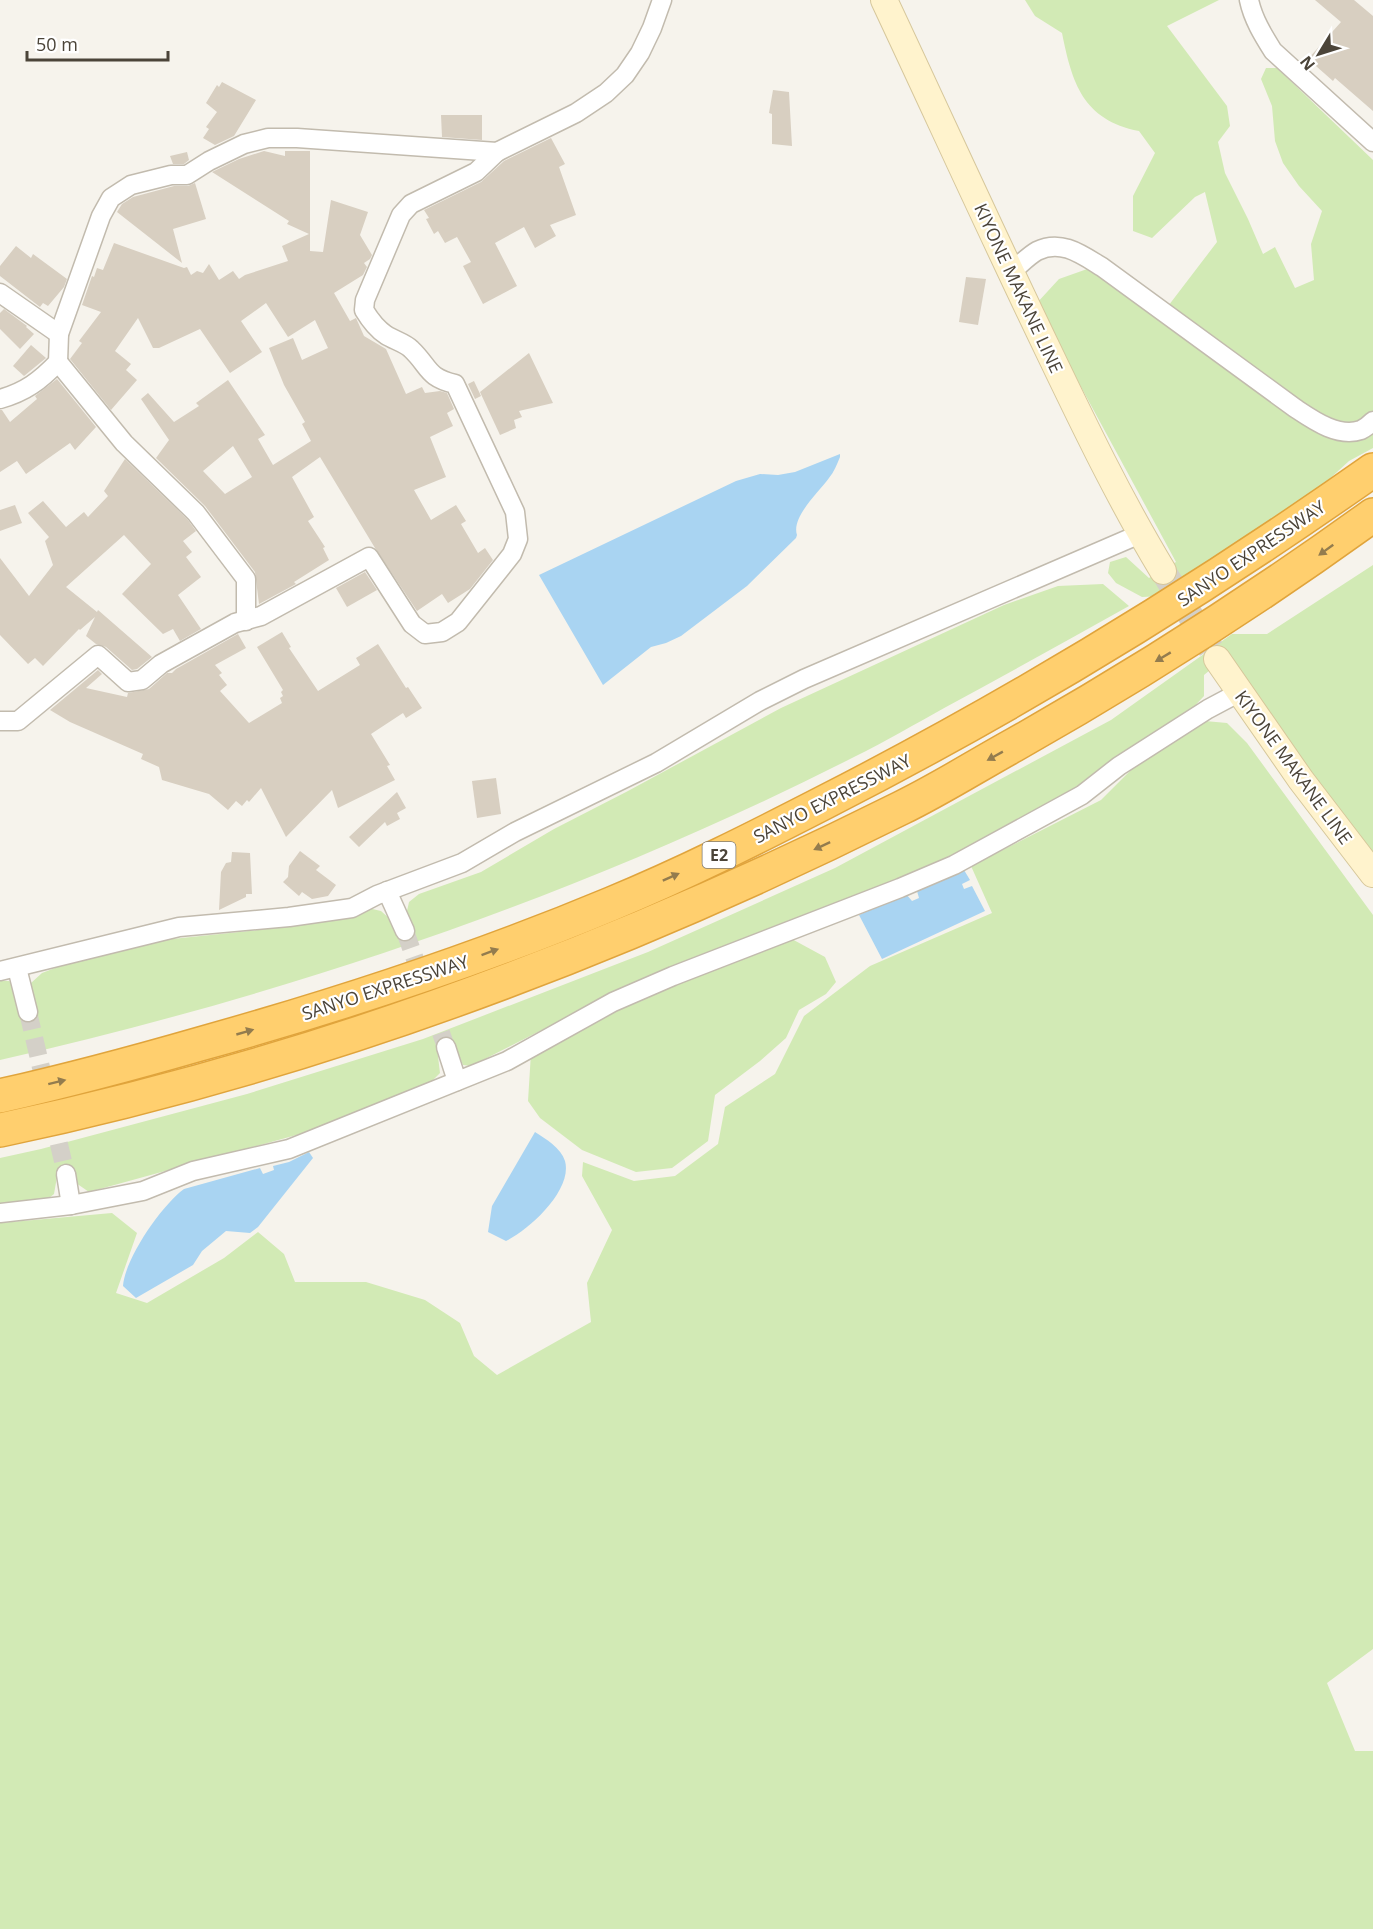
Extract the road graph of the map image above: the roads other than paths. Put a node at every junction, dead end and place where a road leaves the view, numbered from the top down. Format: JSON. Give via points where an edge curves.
{"nodes":[{"id":1,"x":662,"y":0,"type":"edge"},
{"id":2,"x":884,"y":0,"type":"edge"},
{"id":3,"x":1249,"y":0,"type":"edge"},
{"id":4,"x":1373,"y":142,"type":"edge"},
{"id":5,"x":497,"y":152,"type":"junction"},
{"id":6,"x":1011,"y":272,"type":"junction"},
{"id":7,"x":0,"y":293,"type":"edge"},
{"id":8,"x":59,"y":334,"type":"junction"},
{"id":9,"x":58,"y":363,"type":"junction"},
{"id":10,"x":0,"y":399,"type":"edge"},
{"id":11,"x":1373,"y":421,"type":"edge"},
{"id":12,"x":1373,"y":470,"type":"edge"},
{"id":13,"x":1373,"y":515,"type":"edge"},
{"id":14,"x":1140,"y":534,"type":"junction"},
{"id":15,"x":1162,"y":572,"type":"tunnel mouth"},
{"id":16,"x":246,"y":621,"type":"junction"},
{"id":17,"x":1217,"y":659,"type":"tunnel mouth"},
{"id":18,"x":1240,"y":692,"type":"junction"},
{"id":19,"x":0,"y":721,"type":"edge"},
{"id":20,"x":1373,"y":874,"type":"edge"},
{"id":21,"x":387,"y":891,"type":"junction"},
{"id":22,"x":405,"y":931,"type":"tunnel mouth"},
{"id":23,"x":9,"y":969,"type":"edge"},
{"id":24,"x":28,"y":1012,"type":"tunnel mouth"},
{"id":25,"x":446,"y":1047,"type":"tunnel mouth"},
{"id":26,"x":458,"y":1081,"type":"junction"},
{"id":27,"x":0,"y":1096,"type":"edge"},
{"id":28,"x":0,"y":1130,"type":"edge"},
{"id":29,"x":66,"y":1174,"type":"tunnel mouth"},
{"id":30,"x":71,"y":1205,"type":"junction"},
{"id":31,"x":0,"y":1214,"type":"edge"}],
"edges":[{"from":1,"to":5,"type":"street","via":[[640,53],[612,87],[576,113]]},
{"from":2,"to":6,"type":"main road","name":"KIYONE MAKANE LINE"},
{"from":3,"to":4,"type":"street","via":[[1273,51]]},
{"from":5,"to":8,"type":"street","via":[[268,138],[244,144],[187,175],[131,185],[111,198],[101,216]]},
{"from":5,"to":16,"type":"street","via":[[476,172],[411,204],[401,215],[364,310],[385,334],[411,348],[428,371],[441,381],[455,384],[515,512],[518,539],[512,554],[458,622],[442,632],[425,634],[412,624],[369,557]]},
{"from":6,"to":11,"type":"street","via":[[1036,251],[1071,248],[1319,423],[1344,432],[1362,430]]},
{"from":6,"to":14,"type":"main road","name":"KIYONE MAKANE LINE"},
{"from":7,"to":8,"type":"street"},
{"from":8,"to":9,"type":"street"},
{"from":9,"to":10,"type":"street","via":[[39,382]]},
{"from":9,"to":16,"type":"street","via":[[124,443],[196,513],[246,579]]},
{"from":27,"to":12,"type":"highway","name":"SANYO EXPRESSWAY","number":"E2","one_way":true,"via":[[124,1066],[383,990],[615,903],[723,854],[888,770],[1053,678],[1268,544]]},
{"from":13,"to":28,"type":"highway","name":"SANYO EXPRESSWAY","number":"E2","one_way":true,"via":[[1290,575],[1068,714],[914,801],[764,873],[630,933],[393,1023],[134,1098]]},
{"from":14,"to":15,"type":"main road","name":"KIYONE MAKANE LINE"},
{"from":14,"to":21,"type":"street","via":[[804,679],[759,701],[656,763],[462,862]]},
{"from":16,"to":19,"type":"street","via":[[235,623],[160,664],[142,680],[128,682],[98,655],[18,721]]},
{"from":17,"to":18,"type":"main road","name":"KIYONE MAKANE LINE"},
{"from":18,"to":20,"type":"main road","name":"KIYONE MAKANE LINE"},
{"from":18,"to":26,"type":"street","via":[[1119,766],[1082,795],[954,865],[623,998],[507,1061]]},
{"from":21,"to":22,"type":"street"},
{"from":21,"to":23,"type":"street","via":[[352,908],[179,927]]},
{"from":23,"to":24,"type":"street"},
{"from":25,"to":26,"type":"street"},
{"from":26,"to":30,"type":"street","via":[[289,1149],[194,1171],[143,1191]]},
{"from":29,"to":30,"type":"street"},
{"from":30,"to":31,"type":"street"}]}
